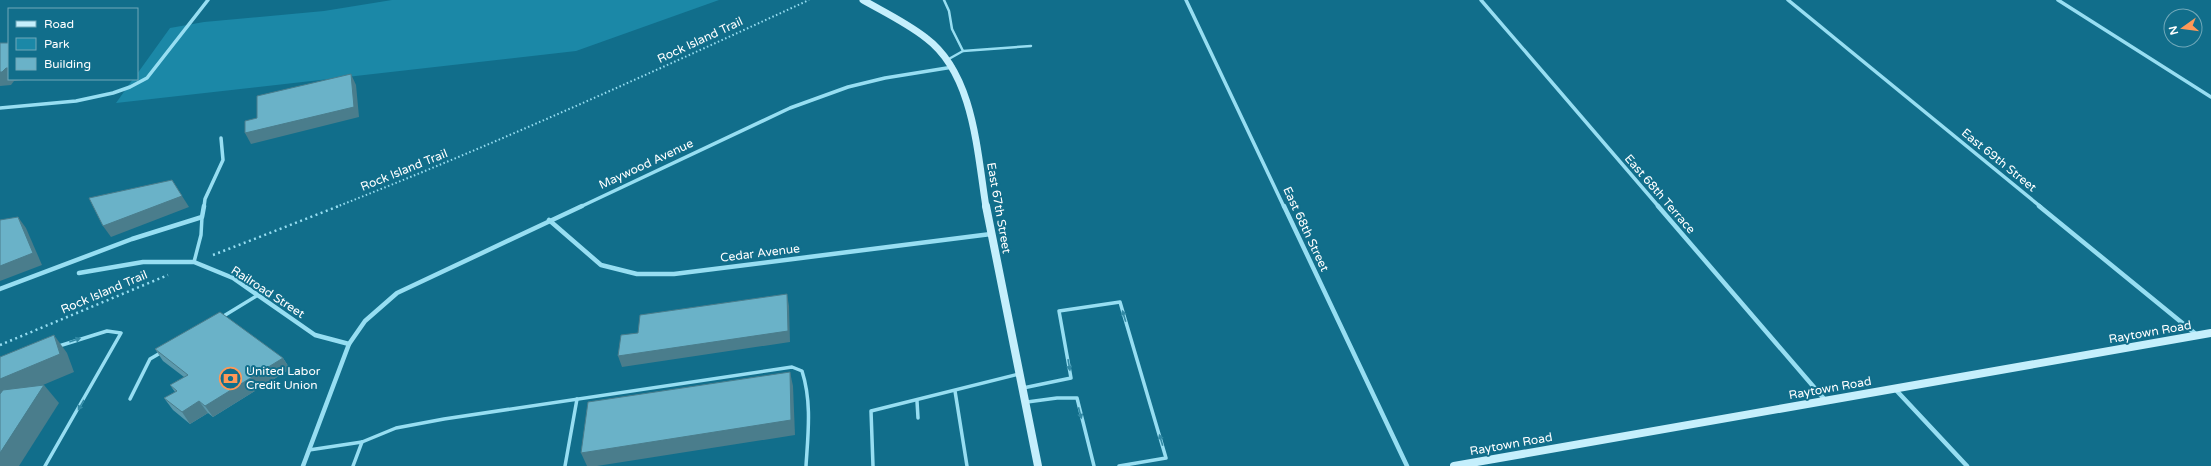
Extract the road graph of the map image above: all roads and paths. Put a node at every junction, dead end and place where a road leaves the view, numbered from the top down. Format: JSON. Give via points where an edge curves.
{"nodes":[{"id":1,"x":208,"y":0,"type":"edge"},
{"id":2,"x":810,"y":0,"type":"edge"},
{"id":3,"x":863,"y":0,"type":"edge"},
{"id":4,"x":944,"y":0,"type":"edge"},
{"id":5,"x":1186,"y":0,"type":"edge"},
{"id":6,"x":1481,"y":0,"type":"edge"},
{"id":7,"x":1788,"y":0,"type":"edge"},
{"id":8,"x":2058,"y":0,"type":"edge"},
{"id":9,"x":1031,"y":46,"type":"dead end"},
{"id":10,"x":963,"y":51,"type":"junction"},
{"id":11,"x":947,"y":60,"type":"junction"},
{"id":12,"x":953,"y":67,"type":"junction"},
{"id":13,"x":2211,"y":97,"type":"edge"},
{"id":14,"x":0,"y":108,"type":"edge"},
{"id":15,"x":220,"y":138,"type":"dead end"},
{"id":16,"x":202,"y":217,"type":"junction"},
{"id":17,"x":549,"y":220,"type":"junction"},
{"id":18,"x":991,"y":234,"type":"junction"},
{"id":19,"x":195,"y":263,"type":"junction"},
{"id":20,"x":79,"y":273,"type":"dead end"},
{"id":21,"x":0,"y":289,"type":"edge"},
{"id":22,"x":258,"y":295,"type":"junction"},
{"id":23,"x":218,"y":319,"type":"edge"},
{"id":24,"x":2211,"y":333,"type":"edge"},
{"id":25,"x":2198,"y":335,"type":"junction"},
{"id":26,"x":349,"y":344,"type":"junction"},
{"id":27,"x":0,"y":345,"type":"edge"},
{"id":28,"x":55,"y":348,"type":"edge"},
{"id":29,"x":163,"y":351,"type":"edge"},
{"id":30,"x":1019,"y":374,"type":"junction"},
{"id":31,"x":1022,"y":388,"type":"junction"},
{"id":32,"x":1895,"y":388,"type":"junction"},
{"id":33,"x":955,"y":391,"type":"junction"},
{"id":34,"x":130,"y":398,"type":"dead end"},
{"id":35,"x":578,"y":399,"type":"junction"},
{"id":36,"x":917,"y":401,"type":"junction"},
{"id":37,"x":1825,"y":401,"type":"junction"},
{"id":38,"x":1025,"y":402,"type":"junction"},
{"id":39,"x":918,"y":418,"type":"dead end"},
{"id":40,"x":362,"y":442,"type":"junction"},
{"id":41,"x":309,"y":450,"type":"junction"},
{"id":42,"x":45,"y":466,"type":"edge"},
{"id":43,"x":303,"y":466,"type":"edge"},
{"id":44,"x":353,"y":466,"type":"edge"},
{"id":45,"x":565,"y":466,"type":"edge"},
{"id":46,"x":806,"y":466,"type":"edge"},
{"id":47,"x":873,"y":466,"type":"edge"},
{"id":48,"x":967,"y":466,"type":"edge"},
{"id":49,"x":1038,"y":466,"type":"edge"},
{"id":50,"x":1094,"y":466,"type":"edge"},
{"id":51,"x":1119,"y":466,"type":"edge"},
{"id":52,"x":1407,"y":466,"type":"edge"},
{"id":53,"x":1454,"y":466,"type":"edge"},
{"id":54,"x":1967,"y":466,"type":"edge"}],
"edges":[{"from":1,"to":14,"type":"street","via":[[147,78],[129,88],[91,99]]},
{"from":2,"to":19,"type":"path","name":"Rock Island Trail","via":[[592,100],[410,178]]},
{"from":3,"to":11,"type":"street","name":"East 67th Street","via":[[927,38]]},
{"from":4,"to":10,"type":"lane","via":[[952,29]]},
{"from":5,"to":52,"type":"street","name":"East 68th Street"},
{"from":6,"to":37,"type":"street","name":"East 68th Terrace"},
{"from":7,"to":25,"type":"street","name":"East 69th Street"},
{"from":8,"to":13,"type":"street"},
{"from":9,"to":10,"type":"lane"},
{"from":10,"to":11,"type":"lane"},
{"from":11,"to":12,"type":"street","name":"East 67th Street"},
{"from":12,"to":17,"type":"street","name":"Maywood Avenue","via":[[848,87],[790,108]]},
{"from":12,"to":18,"type":"street","name":"East 67th Street","via":[[970,113]]},
{"from":15,"to":16,"type":"street","via":[[223,160],[204,199]]},
{"from":16,"to":19,"type":"lane"},
{"from":16,"to":21,"type":"street","via":[[132,238]]},
{"from":17,"to":18,"type":"street","name":"Cedar Avenue","via":[[601,265],[637,274],[674,274]]},
{"from":17,"to":26,"type":"street","name":"Maywood Avenue","via":[[397,293],[365,321]]},
{"from":18,"to":30,"type":"street","name":"East 67th Street"},
{"from":19,"to":20,"type":"street","name":"Railroad Street","via":[[142,262]]},
{"from":19,"to":22,"type":"street","name":"Railroad Street","via":[[233,278]]},
{"from":19,"to":27,"type":"path","name":"Rock Island Trail"},
{"from":22,"to":23,"type":"lane"},
{"from":22,"to":26,"type":"street","name":"Railroad Street","via":[[315,335]]},
{"from":24,"to":25,"type":"street","name":"Raytown Road"},
{"from":25,"to":32,"type":"street","name":"Raytown Road"},
{"from":26,"to":41,"type":"street","name":"Maywood Avenue"},
{"from":28,"to":42,"type":"lane","one_way":true,"via":[[107,330],[121,333]]},
{"from":29,"to":34,"type":"lane","via":[[150,359]]},
{"from":30,"to":31,"type":"street","name":"East 67th Street"},
{"from":30,"to":33,"type":"lane"},
{"from":31,"to":38,"type":"street","name":"East 67th Street"},
{"from":51,"to":31,"type":"lane","one_way":true,"via":[[1166,458],[1120,302],[1059,311],[1071,378]]},
{"from":32,"to":37,"type":"street","name":"Raytown Road"},
{"from":32,"to":54,"type":"street"},
{"from":33,"to":36,"type":"lane"},
{"from":33,"to":48,"type":"lane"},
{"from":35,"to":40,"type":"lane","via":[[396,428]]},
{"from":35,"to":45,"type":"lane"},
{"from":35,"to":46,"type":"lane","via":[[792,367],[802,372],[806,382]]},
{"from":36,"to":39,"type":"lane"},
{"from":36,"to":47,"type":"lane","via":[[871,411]]},
{"from":37,"to":53,"type":"street","name":"Raytown Road"},
{"from":38,"to":49,"type":"street","name":"East 67th Street"},
{"from":38,"to":50,"type":"lane","one_way":true,"via":[[1076,398]]},
{"from":40,"to":41,"type":"lane"},
{"from":40,"to":44,"type":"lane"},
{"from":41,"to":43,"type":"street","name":"Maywood Avenue"}]}
